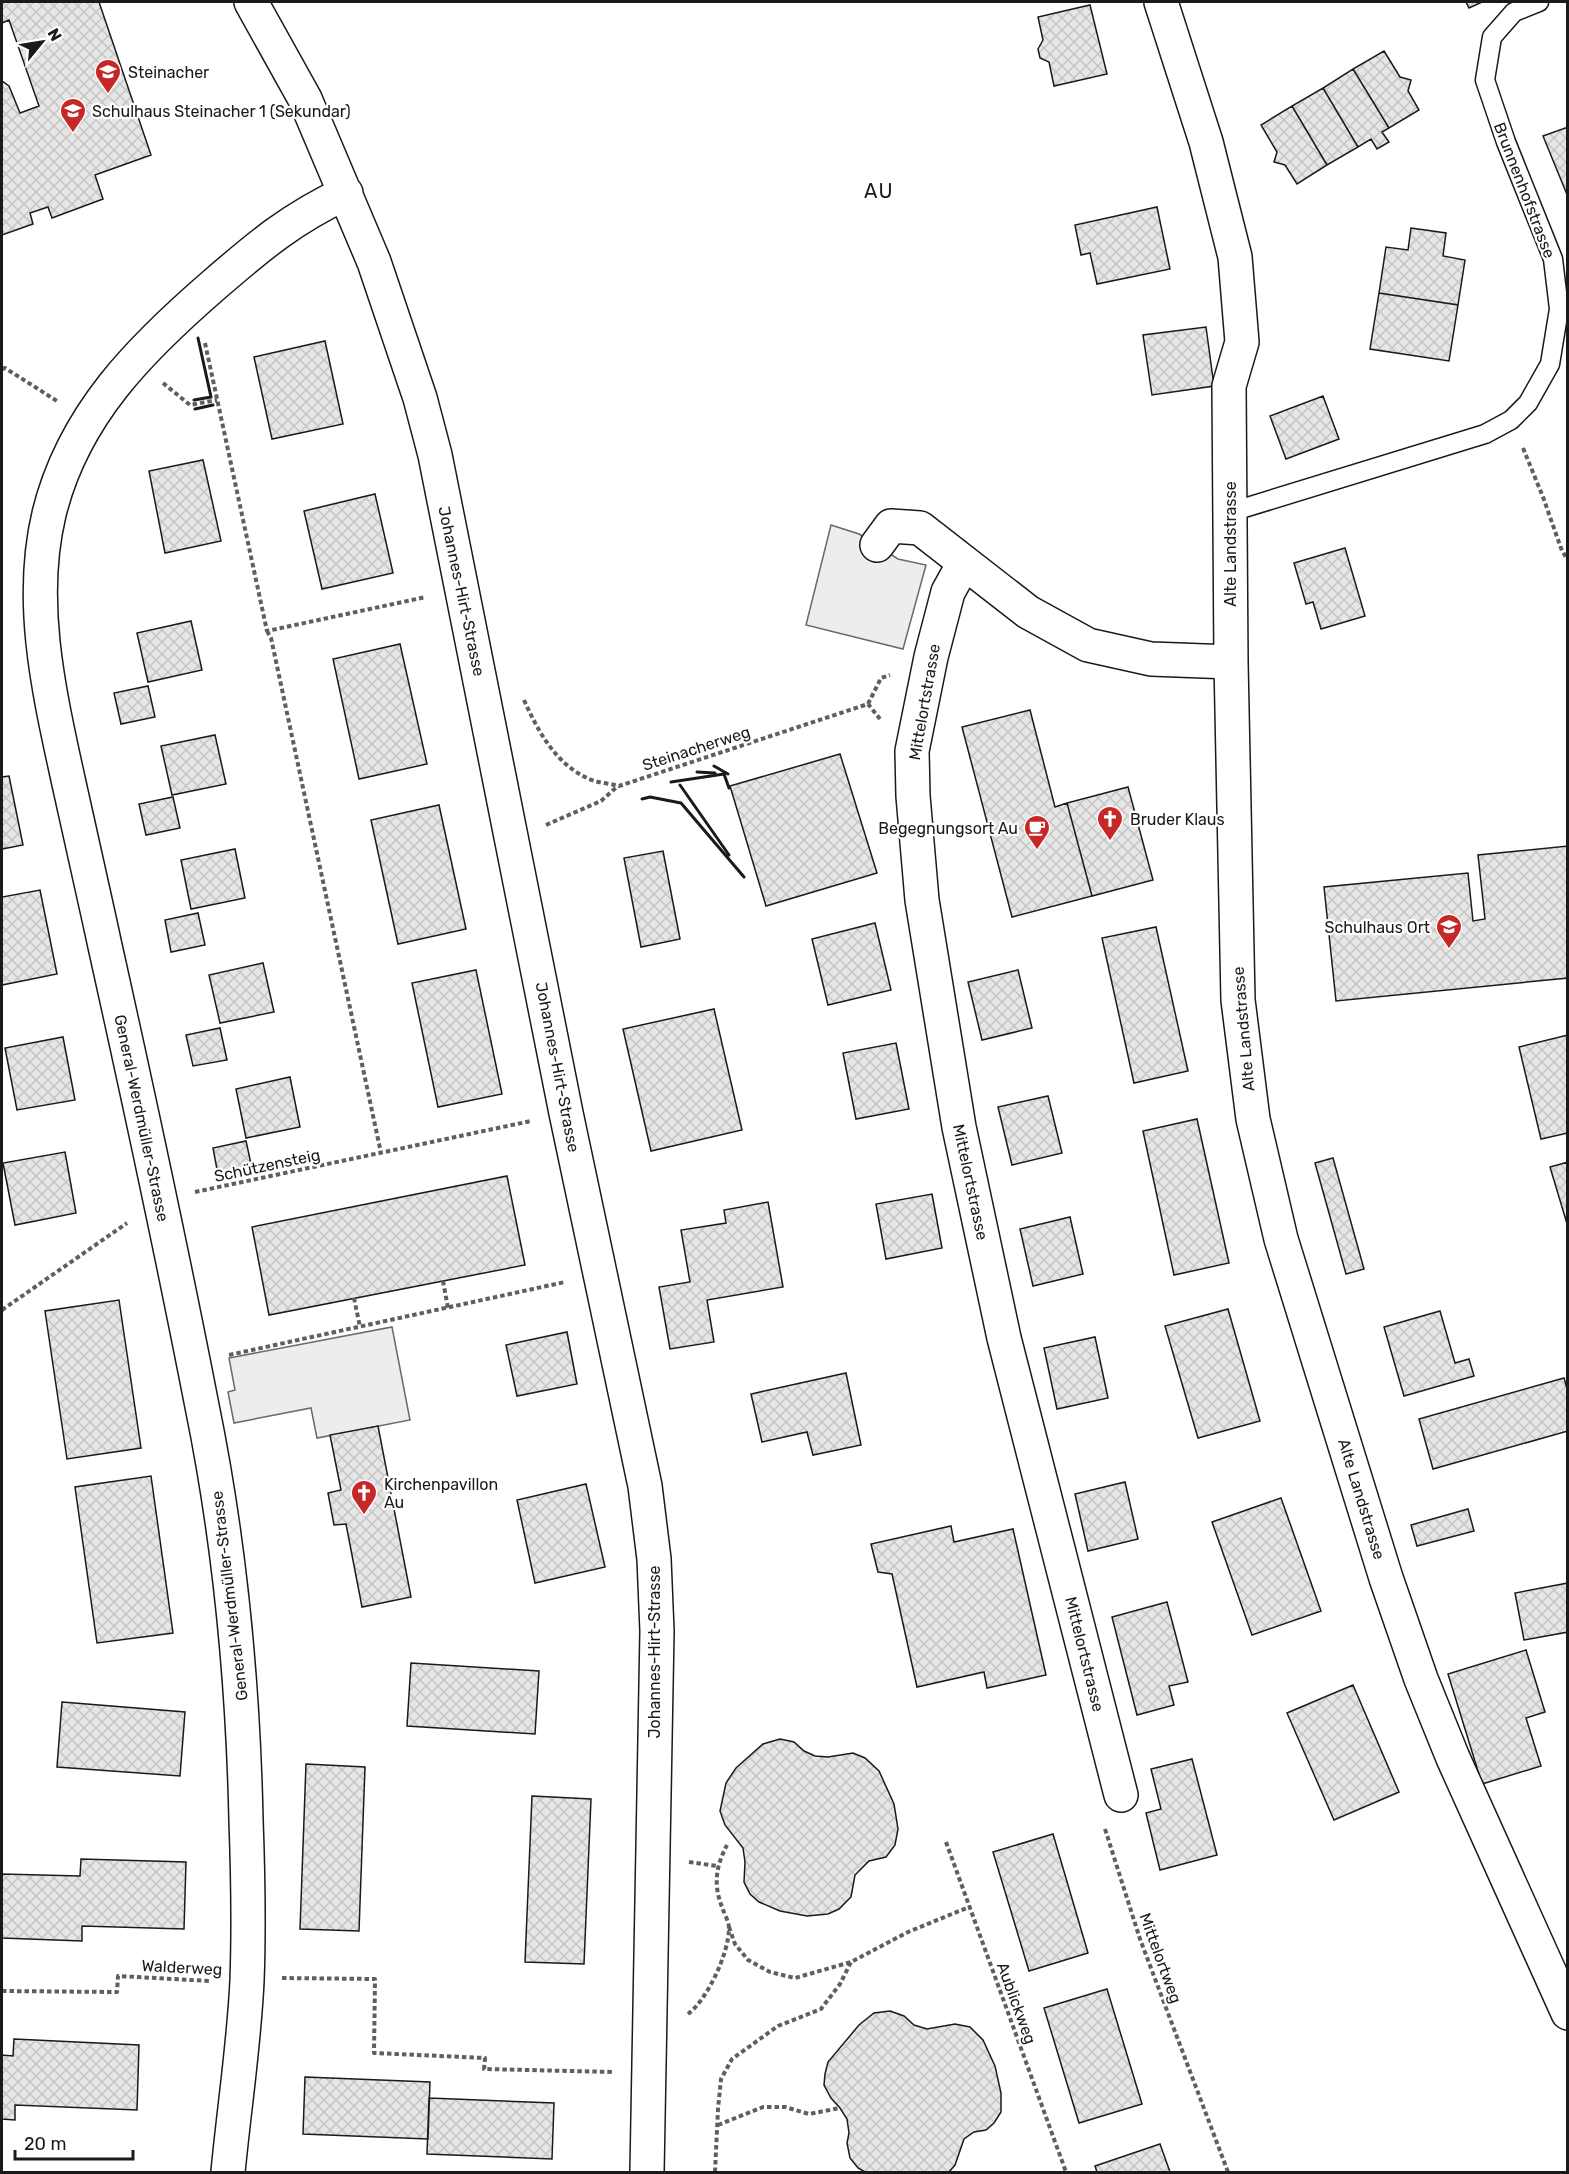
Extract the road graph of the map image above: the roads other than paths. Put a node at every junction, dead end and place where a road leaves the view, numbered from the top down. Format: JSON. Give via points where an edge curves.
{"nodes":[{"id":1,"x":251,"y":2,"type":"edge"},
{"id":2,"x":1161,"y":2,"type":"edge"},
{"id":3,"x":1539,"y":2,"type":"edge"},
{"id":4,"x":346,"y":193,"type":"junction"},
{"id":5,"x":1231,"y":512,"type":"junction"},
{"id":6,"x":877,"y":545,"type":"dead end"},
{"id":7,"x":964,"y":563,"type":"junction"},
{"id":8,"x":1231,"y":662,"type":"junction"},
{"id":9,"x":1111,"y":1807,"type":"road end"},
{"id":10,"x":1568,"y":2013,"type":"edge"},
{"id":11,"x":228,"y":2172,"type":"edge"},
{"id":12,"x":647,"y":2172,"type":"edge"}],
"edges":[{"from":1,"to":4,"type":"street","name":"Johannes-Hirt-Strasse","via":[[305,99]]},
{"from":2,"to":5,"type":"street","name":"Alte Landstrasse","via":[[1206,142],[1235,257],[1242,342],[1229,386]]},
{"from":3,"to":5,"type":"lane","name":"Brunnenhofstrasse","via":[[1514,12],[1492,37],[1485,80],[1552,259],[1559,309],[1550,364],[1528,403],[1511,420],[1485,434]]},
{"from":4,"to":11,"type":"street","name":"General-Werdmüller-Strasse","via":[[293,221],[260,245],[186,309],[122,373],[88,421],[65,463],[49,514],[40,566],[41,629],[53,710],[203,1410],[223,1523],[243,1709],[246,1786],[247,1983]]},
{"from":4,"to":12,"type":"street","name":"Johannes-Hirt-Strasse","via":[[402,342],[435,455],[645,1486],[657,1631]]},
{"from":5,"to":8,"type":"street","name":"Alte Landstrasse"},
{"from":6,"to":7,"type":"street","via":[[891,526],[920,528]]},
{"from":7,"to":8,"type":"street","via":[[1028,612],[1088,645],[1152,659]]},
{"from":7,"to":9,"type":"street","name":"Mittelortstrasse","via":[[948,591],[912,751],[922,900],[959,1127]]},
{"from":8,"to":10,"type":"street","name":"Alte Landstrasse","via":[[1238,1000],[1253,1119],[1279,1228],[1386,1578],[1421,1678]]}]}
